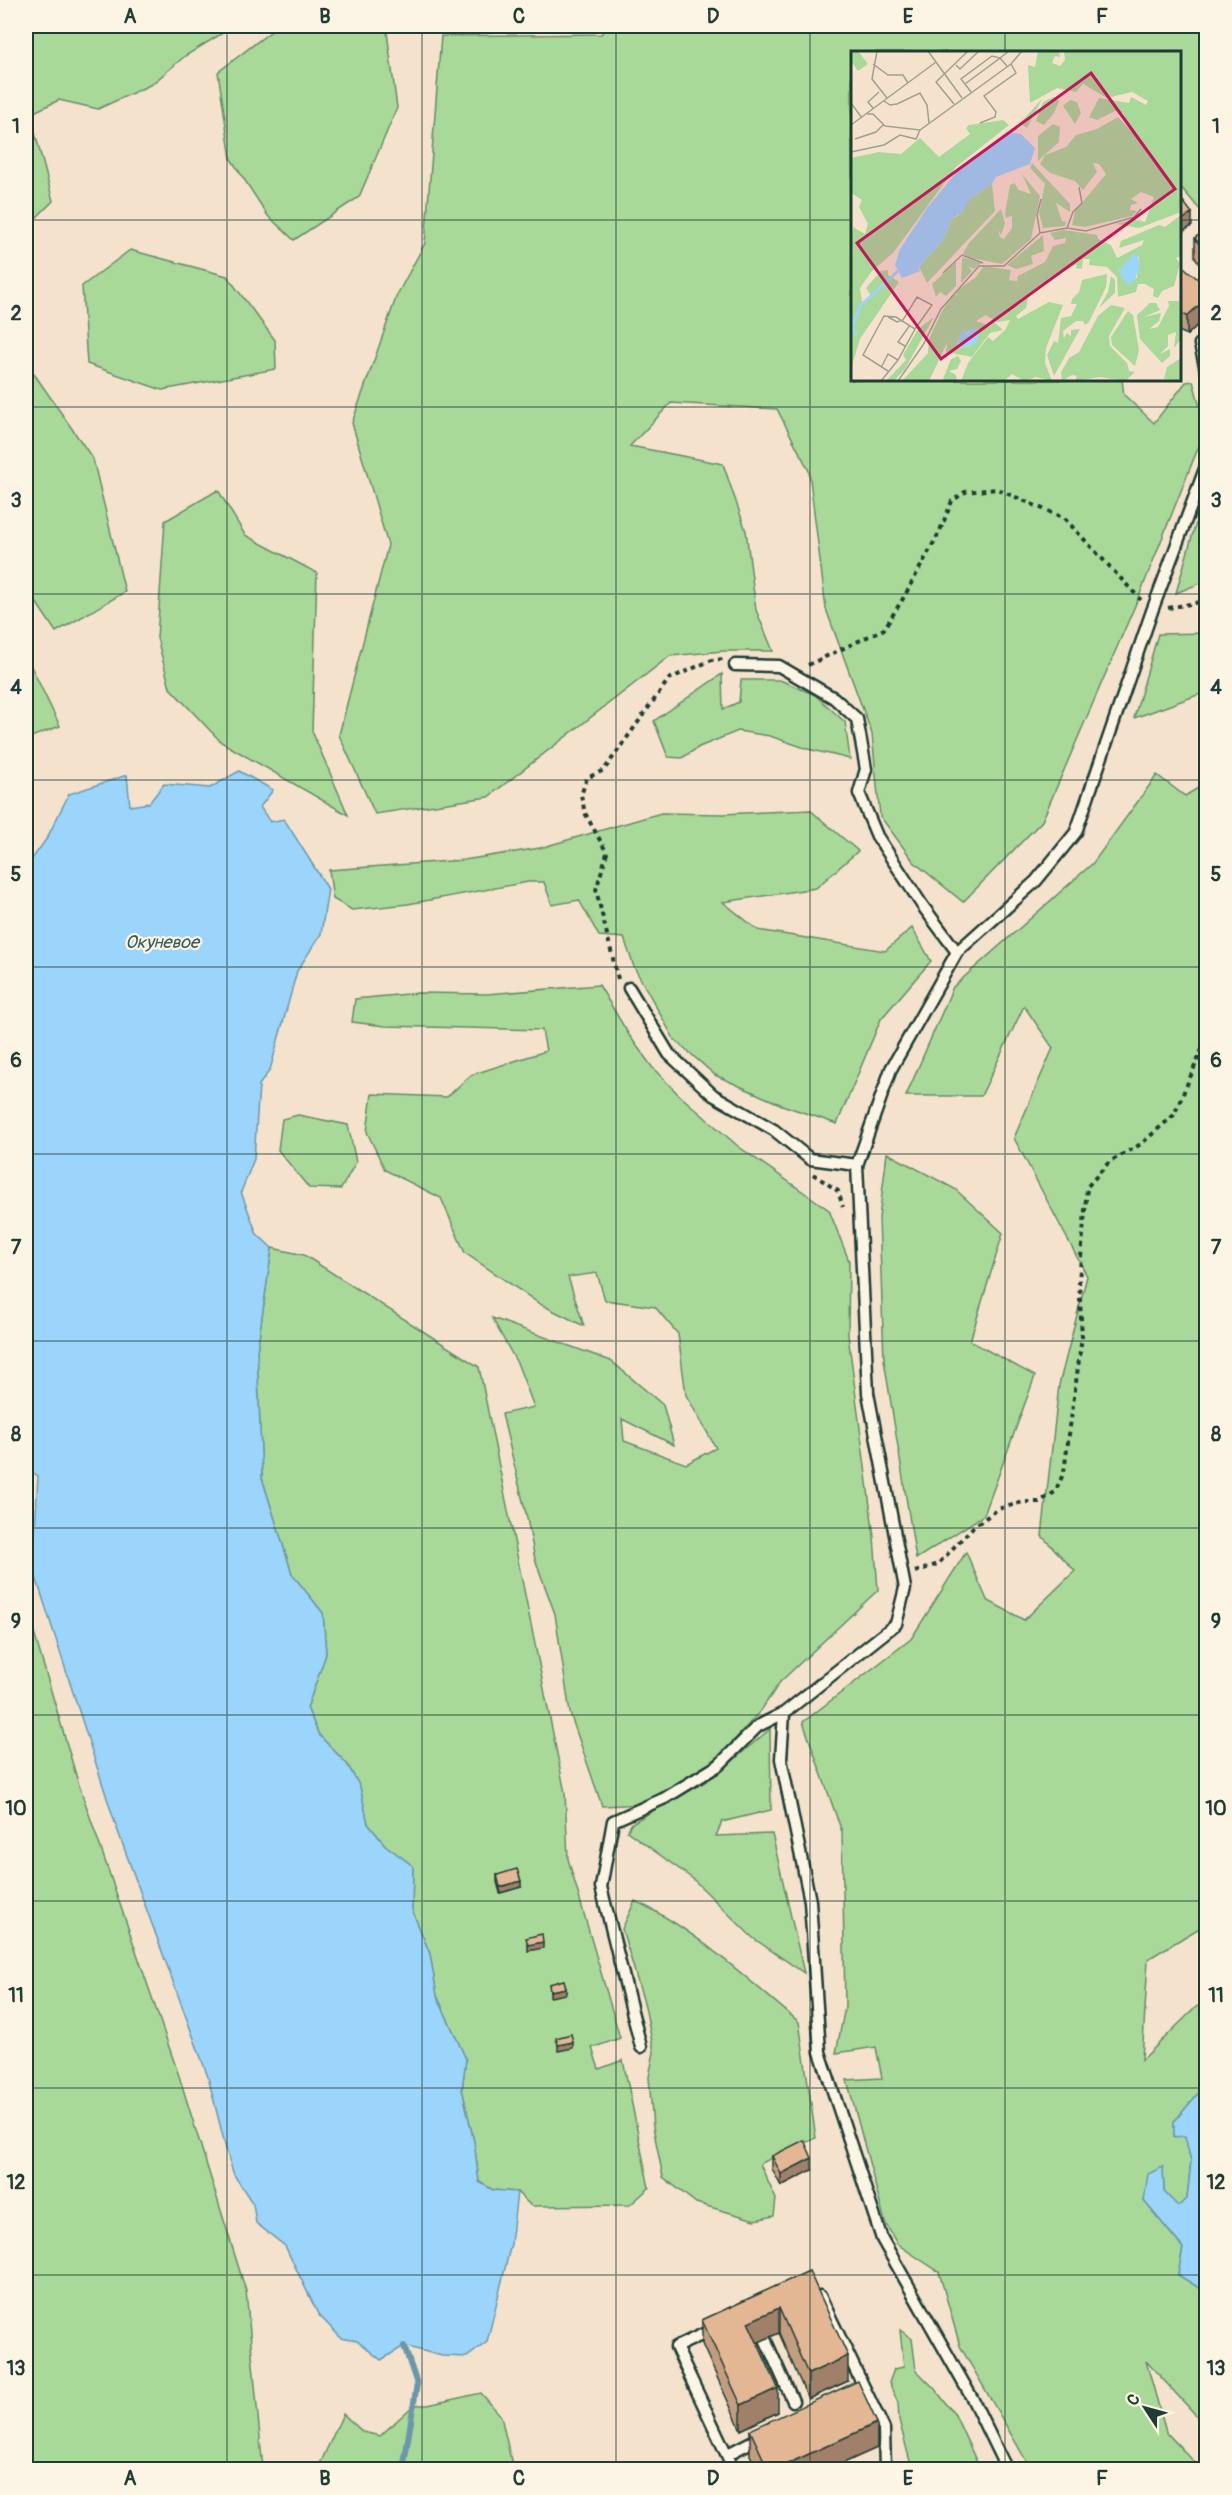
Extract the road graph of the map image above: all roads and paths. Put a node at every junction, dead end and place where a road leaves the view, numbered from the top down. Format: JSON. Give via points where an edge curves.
{"nodes":[{"id":1,"x":1200,"y":344,"type":"dead end"},
{"id":2,"x":1206,"y":370,"type":"edge"},
{"id":3,"x":1206,"y":466,"type":"edge"},
{"id":4,"x":1206,"y":601,"type":"edge"},
{"id":5,"x":1152,"y":611,"type":"junction"},
{"id":6,"x":733,"y":662,"type":"joint"},
{"id":7,"x":802,"y":664,"type":"dead end"},
{"id":8,"x":957,"y":952,"type":"junction"},
{"id":9,"x":625,"y":987,"type":"joint"},
{"id":10,"x":1206,"y":1040,"type":"edge"},
{"id":11,"x":857,"y":1166,"type":"junction"},
{"id":12,"x":810,"y":1172,"type":"dead end"},
{"id":13,"x":845,"y":1213,"type":"dead end"},
{"id":14,"x":902,"y":1572,"type":"junction"},
{"id":15,"x":784,"y":1713,"type":"junction"},
{"id":16,"x":641,"y":2047,"type":"dead end"},
{"id":17,"x":813,"y":2283,"type":"edge"},
{"id":18,"x":729,"y":2322,"type":"edge"},
{"id":19,"x":765,"y":2339,"type":"dead end"},
{"id":20,"x":794,"y":2401,"type":"dead end"},
{"id":21,"x":770,"y":2433,"type":"edge"},
{"id":22,"x":728,"y":2454,"type":"junction"},
{"id":23,"x":734,"y":2469,"type":"edge"},
{"id":24,"x":885,"y":2469,"type":"edge"},
{"id":25,"x":1007,"y":2469,"type":"edge"}],
"edges":[{"from":1,"to":2,"type":"lane"},
{"from":3,"to":5,"type":"lane"},
{"from":4,"to":5,"type":"path"},
{"from":5,"to":7,"type":"path","via":[[1064,518],[997,489],[965,492],[952,501],[939,533],[884,629],[810,666]]},
{"from":5,"to":8,"type":"lane","via":[[1076,832],[1036,881]]},
{"from":6,"to":8,"type":"lane","via":[[779,666],[834,698],[857,719],[866,769],[859,793],[877,836]]},
{"from":6,"to":9,"type":"path","via":[[712,660],[669,679],[604,771],[587,777],[581,795],[585,813],[607,853],[596,890]]},
{"from":8,"to":11,"type":"lane","via":[[891,1069]]},
{"from":9,"to":11,"type":"lane","via":[[669,1054],[713,1095],[774,1130],[810,1159]]},
{"from":10,"to":14,"type":"path","via":[[1174,1115],[1141,1144],[1109,1162],[1087,1187],[1079,1281],[1082,1336],[1064,1472],[1055,1491],[1039,1502],[998,1509],[973,1527],[938,1564],[911,1574]]},
{"from":11,"to":14,"type":"lane","via":[[868,1393]]},
{"from":12,"to":13,"type":"path","via":[[838,1191]]},
{"from":14,"to":15,"type":"lane","via":[[905,1588],[896,1624]]},
{"from":15,"to":16,"type":"lane","via":[[758,1726],[719,1765],[665,1798],[613,1821],[601,1887]]},
{"from":15,"to":25,"type":"lane","via":[[781,1759],[810,1901],[820,2052],[882,2239],[972,2398]]},
{"from":17,"to":24,"type":"lane","via":[[859,2388],[884,2429]]},
{"from":18,"to":22,"type":"lane","via":[[676,2347]]},
{"from":19,"to":20,"type":"lane"},
{"from":21,"to":22,"type":"lane"},
{"from":22,"to":23,"type":"lane"}]}
